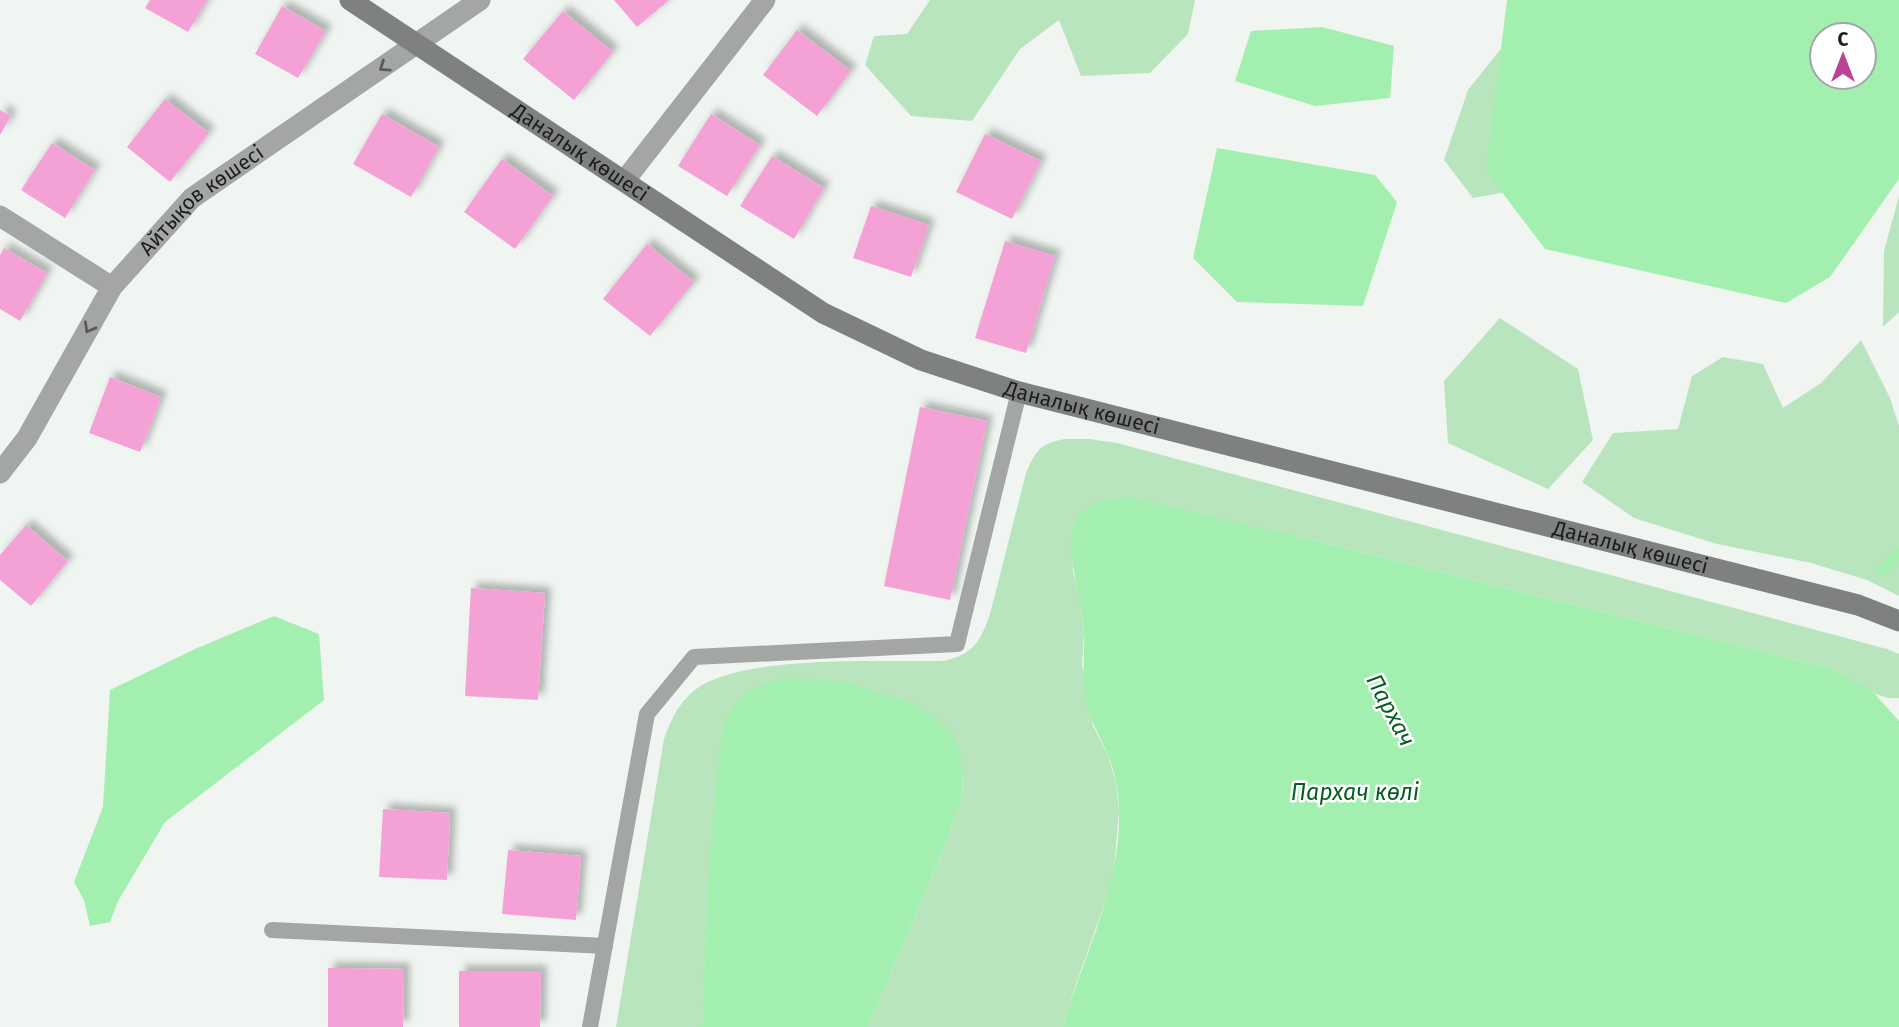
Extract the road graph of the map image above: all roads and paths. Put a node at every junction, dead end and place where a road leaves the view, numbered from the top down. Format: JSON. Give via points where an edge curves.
{"nodes":[{"id":1,"x":350,"y":0,"type":"edge"},
{"id":2,"x":480,"y":0,"type":"edge"},
{"id":3,"x":765,"y":0,"type":"edge"},
{"id":4,"x":417,"y":44,"type":"junction"},
{"id":5,"x":625,"y":180,"type":"junction"},
{"id":6,"x":0,"y":216,"type":"edge"},
{"id":7,"x":112,"y":287,"type":"junction"},
{"id":8,"x":1019,"y":392,"type":"junction"},
{"id":9,"x":0,"y":473,"type":"edge"},
{"id":10,"x":1899,"y":621,"type":"edge"},
{"id":11,"x":272,"y":930,"type":"dead end"},
{"id":12,"x":605,"y":946,"type":"junction"},
{"id":13,"x":590,"y":1027,"type":"edge"}],
"edges":[{"from":1,"to":4,"type":"street","name":"Даналық көшесі"},
{"from":2,"to":4,"type":"street","name":"Айтықов көшесі"},
{"from":3,"to":5,"type":"street"},
{"from":4,"to":5,"type":"street","name":"Даналық көшесі"},
{"from":4,"to":7,"type":"street","name":"Айтықов көшесі","one_way":true,"via":[[192,198]]},
{"from":5,"to":8,"type":"street","name":"Даналық көшесі","via":[[824,313],[921,360]]},
{"from":6,"to":7,"type":"street"},
{"from":7,"to":9,"type":"street","name":"Айтықов көшесі","one_way":true,"via":[[27,438]]},
{"from":8,"to":10,"type":"street","name":"Даналық көшесі","via":[[1858,605]]},
{"from":8,"to":12,"type":"lane","via":[[957,644],[694,657],[647,714]]},
{"from":11,"to":12,"type":"lane"},
{"from":12,"to":13,"type":"lane"}]}
